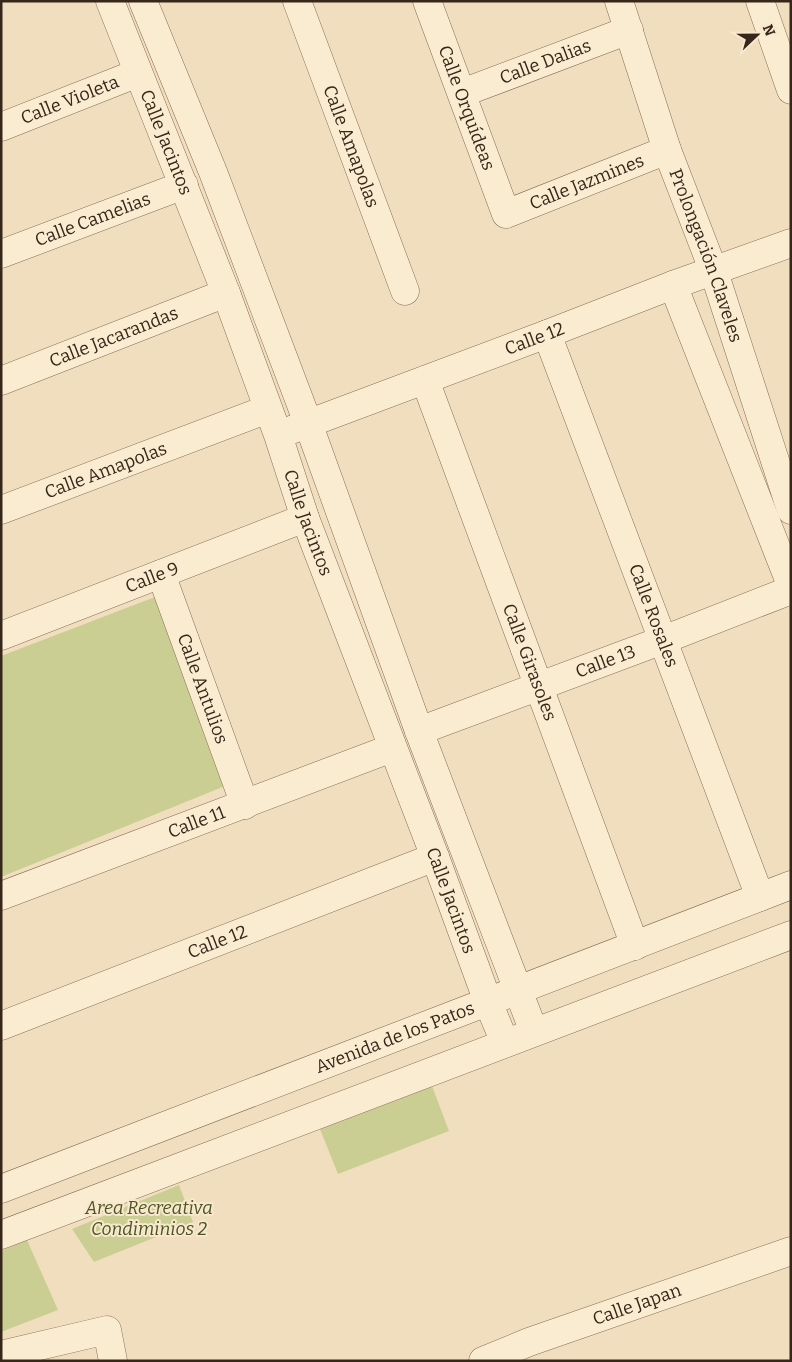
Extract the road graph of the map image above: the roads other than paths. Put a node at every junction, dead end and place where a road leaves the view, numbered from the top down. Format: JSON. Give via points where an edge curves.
{"nodes":[{"id":1,"x":110,"y":1,"type":"edge"},
{"id":2,"x":143,"y":1,"type":"edge"},
{"id":3,"x":297,"y":1,"type":"edge"},
{"id":4,"x":427,"y":1,"type":"edge"},
{"id":5,"x":620,"y":1,"type":"edge"},
{"id":6,"x":760,"y":1,"type":"edge"},
{"id":7,"x":629,"y":30,"type":"junction"},
{"id":8,"x":138,"y":73,"type":"junction"},
{"id":9,"x":791,"y":90,"type":"edge"},
{"id":10,"x":462,"y":93,"type":"junction"},
{"id":11,"x":1,"y":127,"type":"edge"},
{"id":12,"x":667,"y":150,"type":"junction"},
{"id":13,"x":184,"y":185,"type":"junction"},
{"id":14,"x":506,"y":214,"type":"joint"},
{"id":15,"x":791,"y":243,"type":"edge"},
{"id":16,"x":1,"y":254,"type":"edge"},
{"id":17,"x":714,"y":272,"type":"junction"},
{"id":18,"x":673,"y":285,"type":"junction"},
{"id":19,"x":405,"y":291,"type":"dead end"},
{"id":20,"x":226,"y":293,"type":"junction"},
{"id":21,"x":547,"y":334,"type":"junction"},
{"id":22,"x":425,"y":380,"type":"junction"},
{"id":23,"x":1,"y":381,"type":"edge"},
{"id":24,"x":268,"y":409,"type":"junction"},
{"id":25,"x":308,"y":423,"type":"junction"},
{"id":26,"x":278,"y":435,"type":"junction"},
{"id":27,"x":1,"y":510,"type":"edge"},
{"id":28,"x":791,"y":510,"type":"edge"},
{"id":29,"x":305,"y":518,"type":"junction"},
{"id":30,"x":161,"y":574,"type":"junction"},
{"id":31,"x":791,"y":585,"type":"edge"},
{"id":32,"x":791,"y":590,"type":"edge"},
{"id":33,"x":1,"y":636,"type":"edge"},
{"id":34,"x":663,"y":640,"type":"junction"},
{"id":35,"x":539,"y":687,"type":"junction"},
{"id":36,"x":418,"y":732,"type":"junction"},
{"id":37,"x":392,"y":748,"type":"junction"},
{"id":38,"x":245,"y":805,"type":"junction"},
{"id":39,"x":435,"y":857,"type":"junction"},
{"id":40,"x":791,"y":886,"type":"edge"},
{"id":41,"x":1,"y":896,"type":"edge"},
{"id":42,"x":760,"y":897,"type":"junction"},
{"id":43,"x":791,"y":935,"type":"edge"},
{"id":44,"x":635,"y":946,"type":"junction"},
{"id":45,"x":519,"y":991,"type":"junction"},
{"id":46,"x":488,"y":1002,"type":"junction"},
{"id":47,"x":1,"y":1026,"type":"edge"},
{"id":48,"x":534,"y":1032,"type":"junction"},
{"id":49,"x":505,"y":1043,"type":"junction"},
{"id":50,"x":1,"y":1189,"type":"edge"},
{"id":51,"x":1,"y":1235,"type":"edge"},
{"id":52,"x":791,"y":1252,"type":"edge"},
{"id":53,"x":1,"y":1354,"type":"edge"},
{"id":54,"x":113,"y":1361,"type":"edge"},
{"id":55,"x":483,"y":1361,"type":"edge"}],
"edges":[{"from":1,"to":8,"type":"street","name":"Calle Jacintos"},
{"from":2,"to":25,"type":"street","name":"Calle Jacintos","via":[[213,172]]},
{"from":3,"to":19,"type":"street","name":"Calle Amapolas"},
{"from":4,"to":10,"type":"street","name":"Calle Orquídeas"},
{"from":5,"to":7,"type":"street","name":"Prolongación Claveles"},
{"from":6,"to":9,"type":"street"},
{"from":7,"to":10,"type":"street","name":"Calle Dalias"},
{"from":7,"to":12,"type":"street","name":"Prolongación Claveles"},
{"from":8,"to":11,"type":"street","name":"Calle Violeta"},
{"from":8,"to":13,"type":"street","name":"Calle Jacintos"},
{"from":10,"to":14,"type":"street","name":"Calle Orquídeas"},
{"from":12,"to":14,"type":"street","name":"Calle Jazmines"},
{"from":12,"to":17,"type":"street","name":"Prolongación Claveles"},
{"from":13,"to":16,"type":"street","name":"Calle Camelias"},
{"from":13,"to":20,"type":"street","name":"Calle Jacintos"},
{"from":15,"to":17,"type":"street","name":"Calle 12"},
{"from":17,"to":18,"type":"street","name":"Calle 12"},
{"from":17,"to":28,"type":"street","name":"Prolongación Claveles"},
{"from":18,"to":21,"type":"street","name":"Calle 12"},
{"from":18,"to":31,"type":"street"},
{"from":20,"to":23,"type":"street","name":"Calle Jacarandas"},
{"from":20,"to":24,"type":"street","name":"Calle Jacintos"},
{"from":21,"to":22,"type":"street","name":"Calle 12"},
{"from":21,"to":34,"type":"street","name":"Calle Rosales"},
{"from":22,"to":25,"type":"street","name":"Calle 12"},
{"from":22,"to":35,"type":"street","name":"Calle Girasoles"},
{"from":24,"to":26,"type":"street","name":"Calle Jacintos"},
{"from":24,"to":27,"type":"street","name":"Calle Amapolas"},
{"from":25,"to":26,"type":"street","name":"Calle 12"},
{"from":25,"to":36,"type":"street","name":"Calle Jacintos"},
{"from":26,"to":29,"type":"street","name":"Calle Jacintos"},
{"from":29,"to":30,"type":"street","name":"Calle 9"},
{"from":29,"to":37,"type":"street","name":"Calle Jacintos"},
{"from":30,"to":33,"type":"street","name":"Calle 9"},
{"from":30,"to":38,"type":"street","name":"Calle Antulios"},
{"from":32,"to":34,"type":"street","name":"Calle 13"},
{"from":34,"to":35,"type":"street","name":"Calle 13"},
{"from":34,"to":42,"type":"street","name":"Calle Rosales"},
{"from":35,"to":36,"type":"street","name":"Calle 13"},
{"from":35,"to":44,"type":"street","name":"Calle Girasoles"},
{"from":36,"to":45,"type":"street","name":"Calle Jacintos"},
{"from":37,"to":38,"type":"street","name":"Calle 11"},
{"from":37,"to":39,"type":"street","name":"Calle Jacintos"},
{"from":38,"to":41,"type":"street","name":"Calle 11"},
{"from":39,"to":46,"type":"street","name":"Calle Jacintos"},
{"from":39,"to":47,"type":"street","name":"Calle 12"},
{"from":40,"to":42,"type":"street","name":"Avenida de los Patos"},
{"from":42,"to":44,"type":"street","name":"Avenida de los Patos"},
{"from":43,"to":48,"type":"street"},
{"from":44,"to":45,"type":"street","name":"Avenida de los Patos"},
{"from":45,"to":46,"type":"street","name":"Avenida de los Patos"},
{"from":45,"to":48,"type":"street","name":"Calle Jacintos"},
{"from":46,"to":49,"type":"street","name":"Calle Jacintos"},
{"from":46,"to":50,"type":"street","name":"Avenida de los Patos"},
{"from":48,"to":49,"type":"street"},
{"from":49,"to":51,"type":"street"},
{"from":52,"to":55,"type":"street","name":"Calle Japan","via":[[529,1342]]},
{"from":53,"to":54,"type":"street","via":[[107,1330]]}]}
